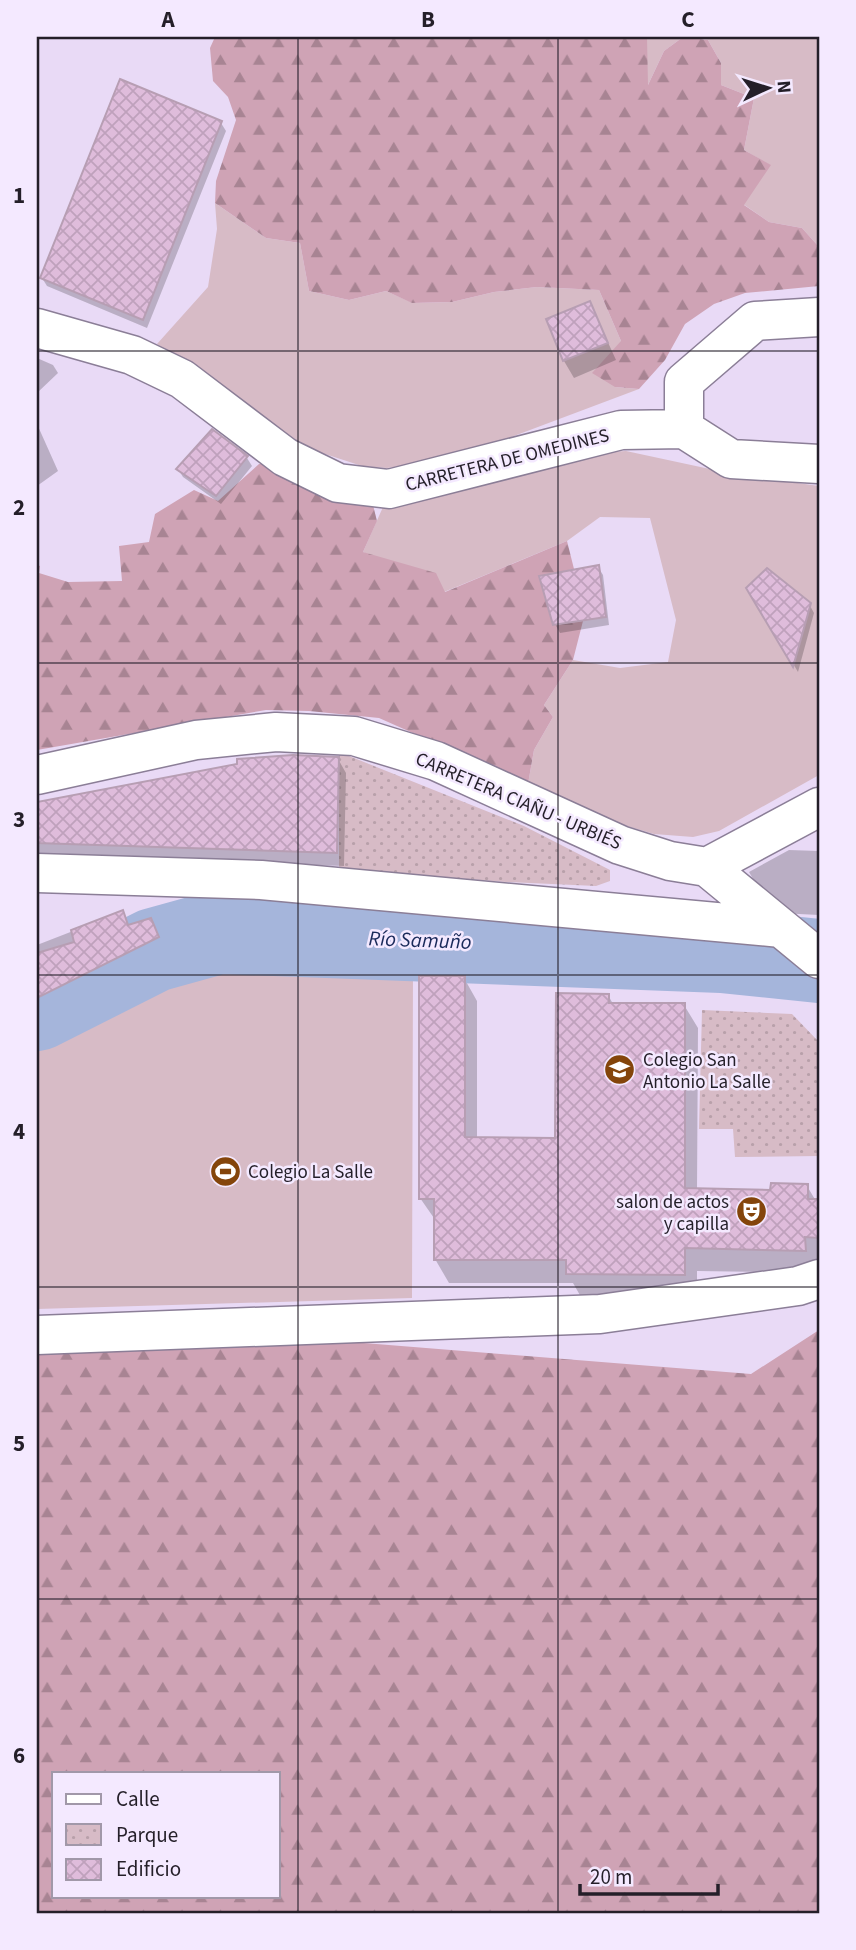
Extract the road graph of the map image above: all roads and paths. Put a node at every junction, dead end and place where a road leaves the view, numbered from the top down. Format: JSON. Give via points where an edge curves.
{"nodes":[{"id":1,"x":819,"y":317,"type":"edge"},
{"id":2,"x":37,"y":328,"type":"edge"},
{"id":3,"x":684,"y":429,"type":"junction"},
{"id":4,"x":819,"y":464,"type":"edge"},
{"id":5,"x":37,"y":775,"type":"edge"},
{"id":6,"x":819,"y":807,"type":"edge"},
{"id":7,"x":708,"y":867,"type":"junction"},
{"id":8,"x":37,"y":873,"type":"edge"},
{"id":9,"x":781,"y":928,"type":"junction"},
{"id":10,"x":819,"y":959,"type":"edge"},
{"id":11,"x":819,"y":1279,"type":"edge"},
{"id":12,"x":37,"y":1335,"type":"edge"}],
"edges":[{"from":1,"to":3,"type":"street","via":[[755,321],[684,382]]},
{"from":2,"to":3,"type":"street","name":"CARRETERA DE OMEDINES","via":[[132,355],[182,379],[285,457],[338,483],[389,489],[621,430]]},
{"from":3,"to":4,"type":"street","via":[[731,459]]},
{"from":5,"to":7,"type":"street","name":"CARRETERA CIAÑU - URBIÉS","via":[[196,740],[276,732],[354,736],[436,761],[620,845]]},
{"from":6,"to":7,"type":"street"},
{"from":7,"to":9,"type":"street"},
{"from":8,"to":9,"type":"street","via":[[261,880]]},
{"from":9,"to":10,"type":"street"},
{"from":11,"to":12,"type":"street","via":[[798,1286],[600,1314]]}]}
